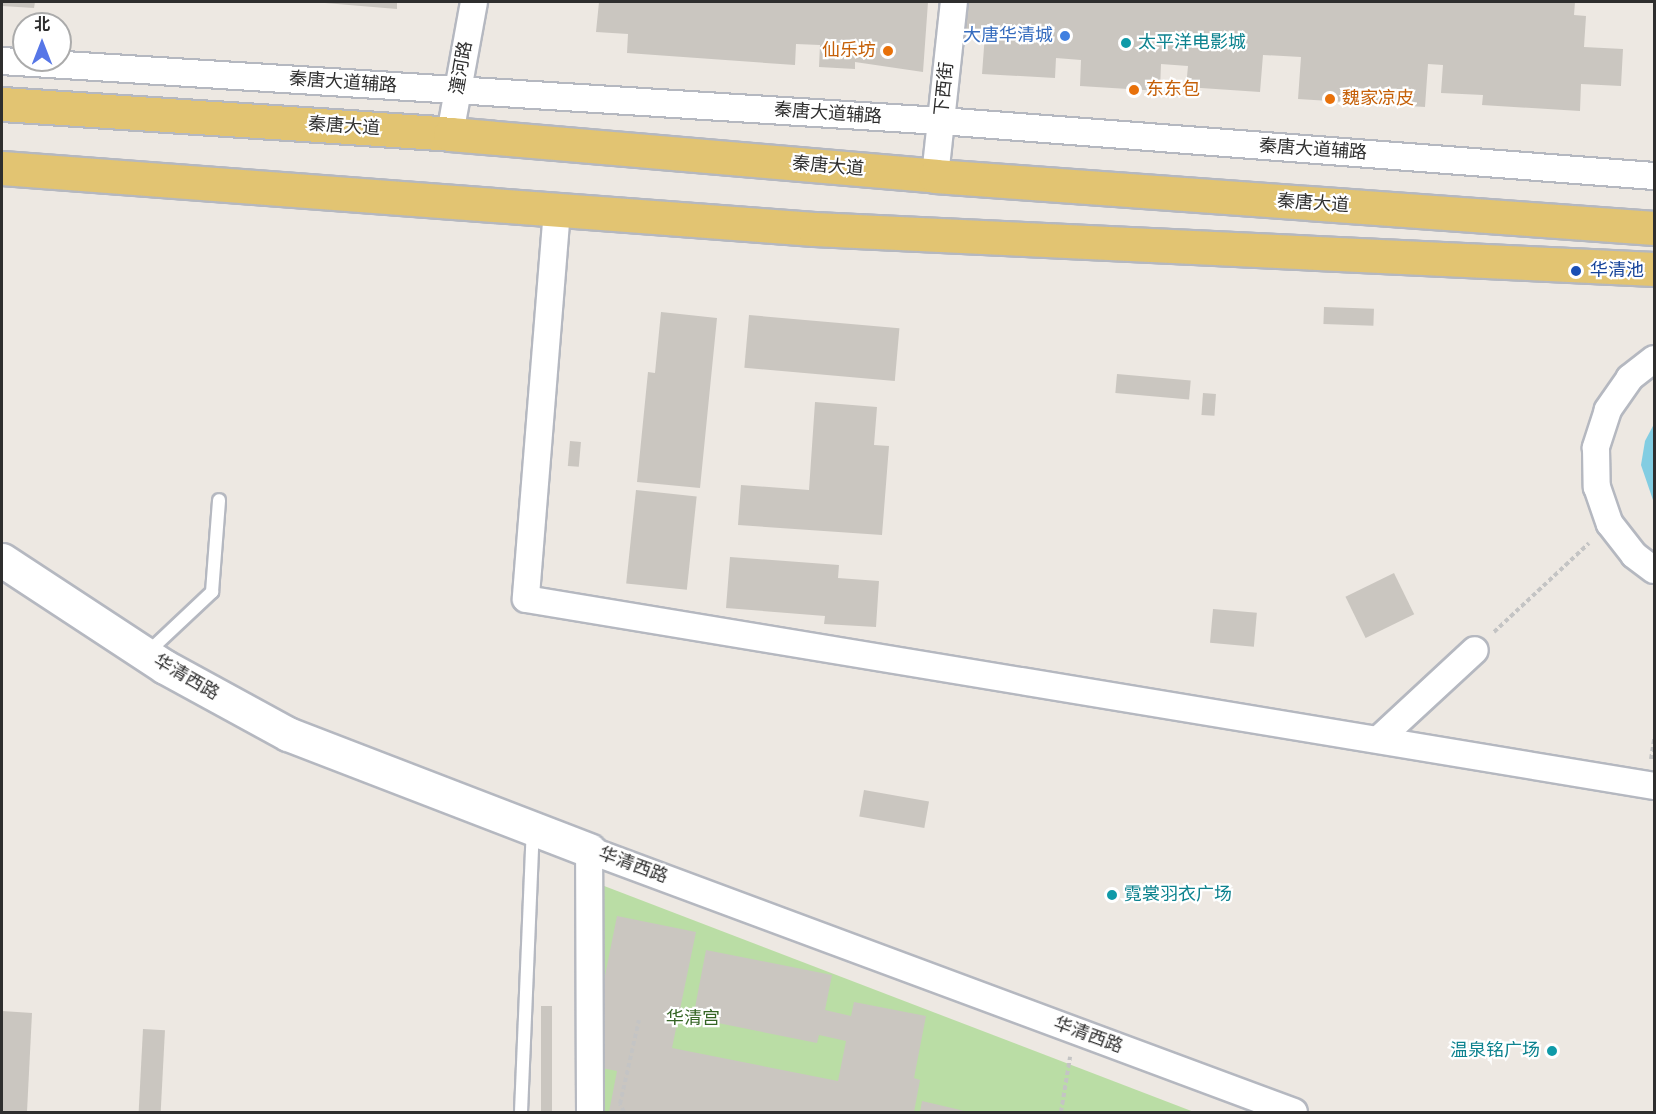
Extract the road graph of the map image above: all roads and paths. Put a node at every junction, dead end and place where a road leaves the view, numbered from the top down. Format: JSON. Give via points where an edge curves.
{"nodes":[{"id":1,"x":474,"y":2,"type":"edge"},
{"id":2,"x":954,"y":2,"type":"edge"},
{"id":3,"x":2,"y":61,"type":"edge"},
{"id":4,"x":458,"y":91,"type":"junction"},
{"id":5,"x":2,"y":104,"type":"edge"},
{"id":6,"x":941,"y":122,"type":"junction"},
{"id":7,"x":450,"y":134,"type":"junction"},
{"id":8,"x":2,"y":168,"type":"edge"},
{"id":9,"x":935,"y":176,"type":"junction"},
{"id":10,"x":1654,"y":176,"type":"edge"},
{"id":11,"x":557,"y":210,"type":"junction"},
{"id":12,"x":1654,"y":228,"type":"edge"},
{"id":13,"x":1654,"y":269,"type":"edge"},
{"id":14,"x":1654,"y":359,"type":"edge"},
{"id":15,"x":219,"y":500,"type":"dead end"},
{"id":16,"x":1610,"y":524,"type":"junction"},
{"id":17,"x":2,"y":560,"type":"edge"},
{"id":18,"x":1654,"y":570,"type":"edge"},
{"id":19,"x":1475,"y":650,"type":"joint"},
{"id":20,"x":145,"y":655,"type":"junction"},
{"id":21,"x":1380,"y":738,"type":"junction"},
{"id":22,"x":1654,"y":786,"type":"edge"},
{"id":23,"x":533,"y":831,"type":"junction"},
{"id":24,"x":589,"y":850,"type":"junction"},
{"id":25,"x":639,"y":1020,"type":"dead end"},
{"id":26,"x":1074,"y":1031,"type":"junction"},
{"id":27,"x":521,"y":1113,"type":"edge"},
{"id":28,"x":590,"y":1113,"type":"edge"},
{"id":29,"x":624,"y":1113,"type":"edge"},
{"id":30,"x":1061,"y":1113,"type":"edge"},
{"id":31,"x":1294,"y":1113,"type":"edge"}],
"edges":[{"from":1,"to":4,"type":"street","name":"潼河路"},
{"from":2,"to":6,"type":"street","name":"下西街"},
{"from":3,"to":4,"type":"street","name":"秦唐大道辅路"},
{"from":4,"to":6,"type":"street","name":"秦唐大道辅路"},
{"from":4,"to":7,"type":"street","name":"潼河路"},
{"from":5,"to":7,"type":"main road","name":"秦唐大道"},
{"from":6,"to":9,"type":"street","name":"下西街"},
{"from":6,"to":10,"type":"street","name":"秦唐大道辅路"},
{"from":7,"to":9,"type":"main road","name":"秦唐大道"},
{"from":8,"to":11,"type":"main road"},
{"from":9,"to":12,"type":"main road","name":"秦唐大道"},
{"from":11,"to":13,"type":"main road","via":[[814,229]]},
{"from":11,"to":21,"type":"street","via":[[526,599]]},
{"from":14,"to":16,"type":"street","via":[[1630,378],[1608,410],[1596,448],[1597,487]]},
{"from":15,"to":20,"type":"lane","via":[[212,592]]},
{"from":16,"to":18,"type":"street","via":[[1634,555]]},
{"from":16,"to":19,"type":"path"},
{"from":17,"to":20,"type":"street","name":"华清西路"},
{"from":19,"to":21,"type":"street"},
{"from":20,"to":23,"type":"street","name":"华清西路","via":[[288,734]]},
{"from":21,"to":22,"type":"street"},
{"from":23,"to":24,"type":"street","name":"华清西路"},
{"from":23,"to":27,"type":"lane"},
{"from":24,"to":26,"type":"street","name":"华清西路"},
{"from":24,"to":28,"type":"street"},
{"from":25,"to":29,"type":"path","via":[[620,1104]]},
{"from":26,"to":30,"type":"path"},
{"from":26,"to":31,"type":"street","name":"华清西路"}]}
